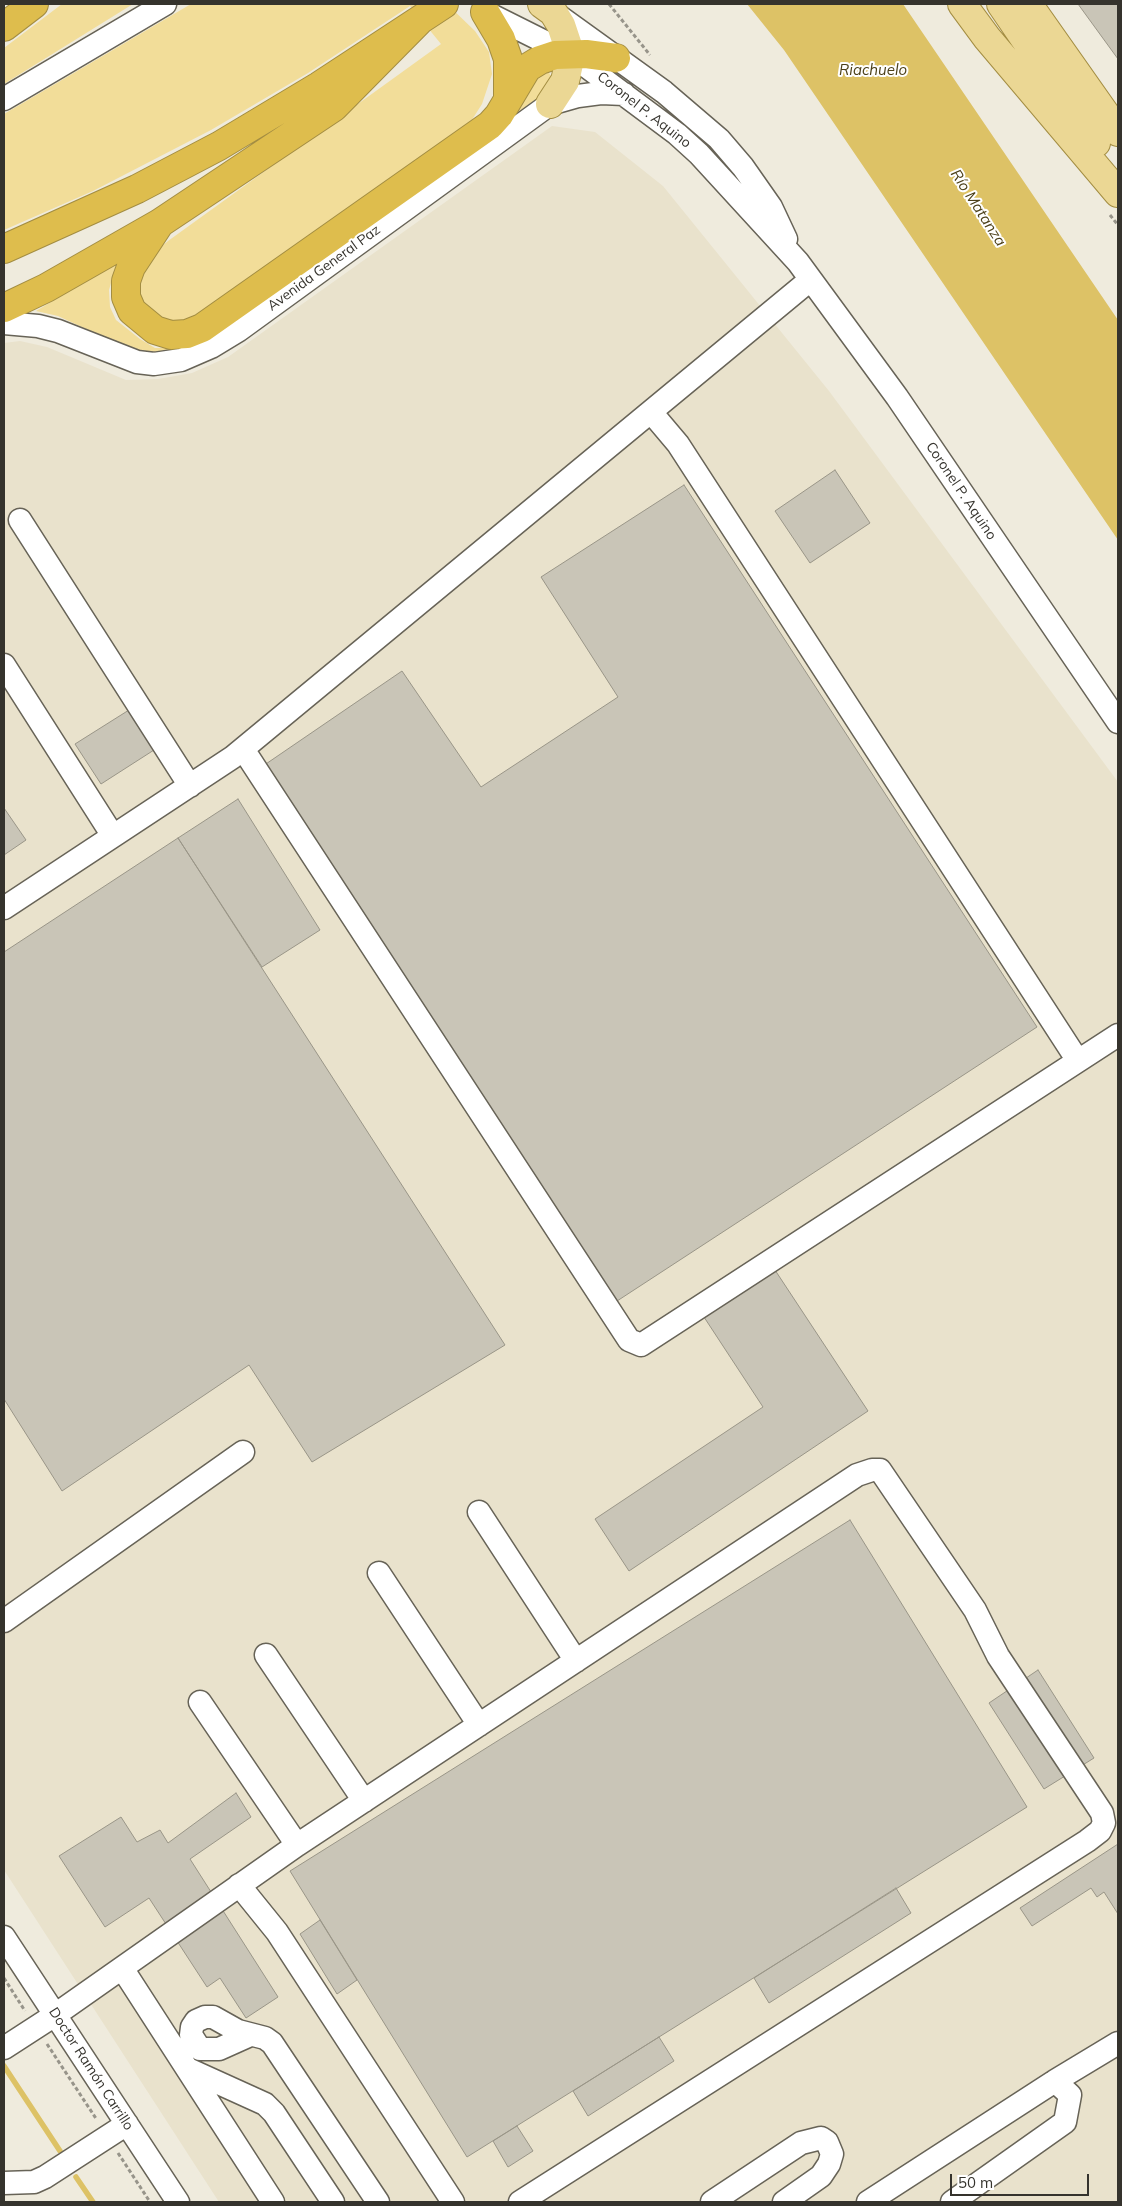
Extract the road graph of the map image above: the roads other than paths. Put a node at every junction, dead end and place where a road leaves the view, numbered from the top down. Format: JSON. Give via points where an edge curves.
{"nodes":[{"id":1,"x":34,"y":4,"type":"edge"},
{"id":2,"x":165,"y":4,"type":"edge"},
{"id":3,"x":962,"y":4,"type":"edge"},
{"id":4,"x":1001,"y":4,"type":"edge"},
{"id":5,"x":1028,"y":4,"type":"edge"},
{"id":6,"x":480,"y":8,"type":"edge"},
{"id":7,"x":547,"y":8,"type":"edge"},
{"id":8,"x":433,"y":11,"type":"edge"},
{"id":9,"x":4,"y":27,"type":"edge"},
{"id":10,"x":571,"y":55,"type":"junction"},
{"id":11,"x":616,"y":58,"type":"junction"},
{"id":12,"x":624,"y":94,"type":"junction"},
{"id":13,"x":4,"y":99,"type":"edge"},
{"id":14,"x":508,"y":100,"type":"junction"},
{"id":15,"x":550,"y":104,"type":"junction"},
{"id":16,"x":1118,"y":132,"type":"edge"},
{"id":17,"x":1118,"y":176,"type":"edge"},
{"id":18,"x":1118,"y":193,"type":"edge"},
{"id":19,"x":160,"y":223,"type":"junction"},
{"id":20,"x":4,"y":249,"type":"edge"},
{"id":21,"x":804,"y":271,"type":"junction"},
{"id":22,"x":4,"y":308,"type":"edge"},
{"id":23,"x":4,"y":323,"type":"edge"},
{"id":24,"x":651,"y":412,"type":"junction"},
{"id":25,"x":20,"y":520,"type":"dead end"},
{"id":26,"x":4,"y":664,"type":"edge"},
{"id":27,"x":1118,"y":722,"type":"edge"},
{"id":28,"x":243,"y":750,"type":"junction"},
{"id":29,"x":190,"y":786,"type":"junction"},
{"id":30,"x":113,"y":836,"type":"junction"},
{"id":31,"x":4,"y":908,"type":"edge"},
{"id":32,"x":1118,"y":1035,"type":"edge"},
{"id":33,"x":1078,"y":1061,"type":"junction"},
{"id":34,"x":243,"y":1452,"type":"dead end"},
{"id":35,"x":479,"y":1512,"type":"dead end"},
{"id":36,"x":379,"y":1573,"type":"dead end"},
{"id":37,"x":4,"y":1621,"type":"edge"},
{"id":38,"x":266,"y":1655,"type":"dead end"},
{"id":39,"x":576,"y":1661,"type":"junction"},
{"id":40,"x":200,"y":1702,"type":"dead end"},
{"id":41,"x":479,"y":1725,"type":"junction"},
{"id":42,"x":364,"y":1801,"type":"junction"},
{"id":43,"x":296,"y":1845,"type":"junction"},
{"id":44,"x":239,"y":1886,"type":"junction"},
{"id":45,"x":4,"y":1936,"type":"edge"},
{"id":46,"x":122,"y":1968,"type":"junction"},
{"id":47,"x":55,"y":2015,"type":"junction"},
{"id":48,"x":248,"y":2036,"type":"dead end"},
{"id":49,"x":1118,"y":2043,"type":"edge"},
{"id":50,"x":4,"y":2048,"type":"edge"},
{"id":51,"x":190,"y":2070,"type":"junction"},
{"id":52,"x":1055,"y":2081,"type":"junction"},
{"id":53,"x":127,"y":2124,"type":"junction"},
{"id":54,"x":4,"y":2183,"type":"edge"},
{"id":55,"x":178,"y":2202,"type":"edge"},
{"id":56,"x":273,"y":2202,"type":"edge"},
{"id":57,"x":333,"y":2202,"type":"edge"},
{"id":58,"x":378,"y":2202,"type":"edge"},
{"id":59,"x":454,"y":2202,"type":"edge"},
{"id":60,"x":520,"y":2202,"type":"edge"},
{"id":61,"x":712,"y":2202,"type":"edge"},
{"id":62,"x":784,"y":2202,"type":"edge"},
{"id":63,"x":868,"y":2202,"type":"edge"},
{"id":64,"x":952,"y":2202,"type":"edge"}],
"edges":[{"from":1,"to":9,"type":"highway"},
{"from":2,"to":13,"type":"street"},
{"from":3,"to":18,"type":"main road","via":[[986,38]]},
{"from":4,"to":17,"type":"main road"},
{"from":5,"to":16,"type":"main road"},
{"from":6,"to":10,"type":"street","name":"Coronel P. Aquino"},
{"from":6,"to":14,"type":"highway","via":[[501,39],[508,59]]},
{"from":7,"to":10,"type":"main road","via":[[561,25]]},
{"from":7,"to":11,"type":"street","name":"Coronel P. Aquino"},
{"from":8,"to":19,"type":"highway","via":[[334,107]]},
{"from":8,"to":20,"type":"highway","via":[[320,86],[219,146]]},
{"from":10,"to":11,"type":"highway"},
{"from":10,"to":12,"type":"street","name":"Coronel P. Aquino"},
{"from":10,"to":14,"type":"highway","via":[[555,55],[527,68]]},
{"from":10,"to":15,"type":"main road","via":[[565,81]]},
{"from":11,"to":21,"type":"street","name":"Coronel P. Aquino","via":[[719,139],[771,207]]},
{"from":12,"to":15,"type":"street","name":"Avenida General Paz","via":[[578,96]]},
{"from":12,"to":21,"type":"street","name":"Coronel P. Aquino","via":[[699,154]]},
{"from":14,"to":19,"type":"highway","via":[[490,125],[202,328],[187,334],[171,335],[155,330],[132,311],[126,297],[126,281],[131,267]]},
{"from":15,"to":23,"type":"street","name":"Avenida General Paz","via":[[239,330],[181,360],[154,364],[137,362],[58,331]]},
{"from":19,"to":22,"type":"highway","via":[[46,288]]},
{"from":21,"to":24,"type":"street"},
{"from":21,"to":27,"type":"street","name":"Coronel P. Aquino","via":[[897,397]]},
{"from":24,"to":28,"type":"street"},
{"from":24,"to":33,"type":"street","via":[[678,444]]},
{"from":25,"to":29,"type":"street"},
{"from":26,"to":30,"type":"street"},
{"from":28,"to":29,"type":"street"},
{"from":28,"to":33,"type":"street","via":[[629,1340],[641,1345]]},
{"from":29,"to":30,"type":"street"},
{"from":30,"to":31,"type":"street"},
{"from":32,"to":33,"type":"street"},
{"from":34,"to":37,"type":"street"},
{"from":35,"to":39,"type":"street"},
{"from":36,"to":41,"type":"street"},
{"from":38,"to":42,"type":"street"},
{"from":39,"to":41,"type":"street"},
{"from":39,"to":60,"type":"street","via":[[858,1475],[880,1470],[975,1610],[998,1656],[1102,1813],[1104,1823],[1087,1842]]},
{"from":40,"to":43,"type":"street"},
{"from":41,"to":42,"type":"street"},
{"from":42,"to":43,"type":"street"},
{"from":43,"to":44,"type":"street"},
{"from":44,"to":46,"type":"street"},
{"from":44,"to":59,"type":"street","via":[[277,1932]]},
{"from":45,"to":47,"type":"street","name":"Doctor Ramón Carrillo"},
{"from":46,"to":47,"type":"street"},
{"from":46,"to":51,"type":"street"},
{"from":47,"to":50,"type":"street"},
{"from":47,"to":53,"type":"street","name":"Doctor Ramón Carrillo"},
{"from":48,"to":58,"type":"street","via":[[265,2038],[277,2049]]},
{"from":49,"to":52,"type":"street"},
{"from":51,"to":56,"type":"street"},
{"from":51,"to":57,"type":"street","via":[[265,2104]]},
{"from":52,"to":63,"type":"street"},
{"from":52,"to":64,"type":"street","via":[[1070,2095],[1065,2122]]},
{"from":53,"to":54,"type":"street","via":[[45,2178],[34,2182]]},
{"from":53,"to":55,"type":"street","name":"Doctor Ramón Carrillo"},
{"from":61,"to":62,"type":"street","via":[[801,2143],[821,2138],[827,2142],[832,2154],[830,2164],[821,2176]]}]}
